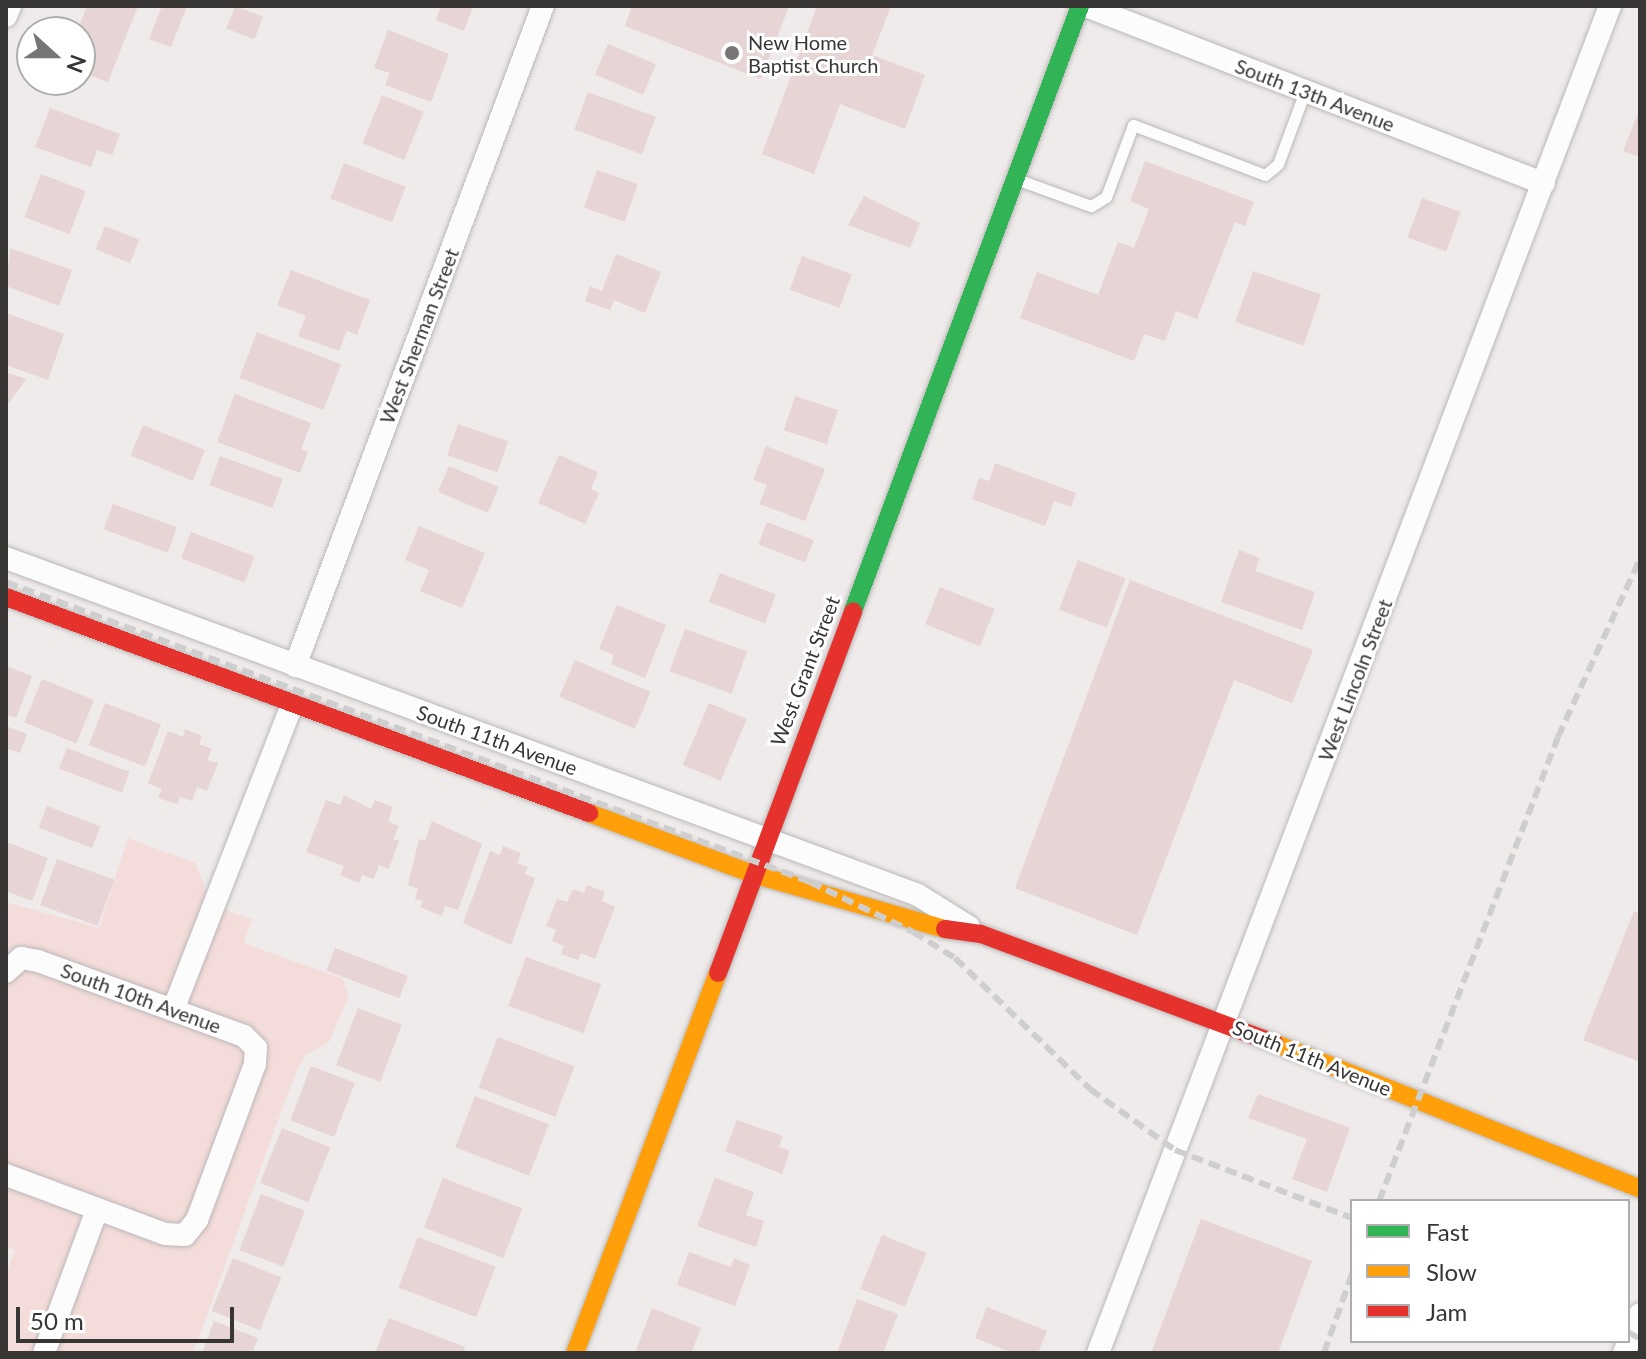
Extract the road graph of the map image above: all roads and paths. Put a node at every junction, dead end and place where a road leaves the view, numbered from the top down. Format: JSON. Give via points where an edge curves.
{"nodes":[{"id":1,"x":10,"y":6,"type":"edge"},
{"id":2,"x":543,"y":6,"type":"edge"},
{"id":3,"x":1083,"y":6,"type":"edge"},
{"id":4,"x":1610,"y":6,"type":"edge"},
{"id":5,"x":6,"y":16,"type":"edge"},
{"id":6,"x":1305,"y":91,"type":"junction"},
{"id":7,"x":1015,"y":178,"type":"junction"},
{"id":8,"x":1544,"y":184,"type":"junction"},
{"id":9,"x":6,"y":558,"type":"edge"},
{"id":10,"x":6,"y":597,"type":"edge"},
{"id":11,"x":295,"y":666,"type":"junction"},
{"id":12,"x":291,"y":707,"type":"junction"},
{"id":13,"x":765,"y":839,"type":"junction"},
{"id":14,"x":753,"y":874,"type":"junction"},
{"id":15,"x":981,"y":934,"type":"junction"},
{"id":16,"x":13,"y":965,"type":"edge"},
{"id":17,"x":173,"y":1010,"type":"junction"},
{"id":18,"x":1225,"y":1023,"type":"junction"},
{"id":19,"x":6,"y":1175,"type":"edge"},
{"id":20,"x":1640,"y":1189,"type":"edge"},
{"id":21,"x":97,"y":1210,"type":"junction"},
{"id":22,"x":1640,"y":1314,"type":"edge"},
{"id":23,"x":1630,"y":1338,"type":"edge"},
{"id":24,"x":44,"y":1353,"type":"edge"},
{"id":25,"x":575,"y":1353,"type":"edge"},
{"id":26,"x":1098,"y":1353,"type":"edge"}],
"edges":[{"from":1,"to":5,"type":"street"},
{"from":2,"to":11,"type":"street","name":"West Sherman Street"},
{"from":3,"to":6,"type":"street","name":"South 13th Avenue"},
{"from":3,"to":7,"type":"street","name":"West Grant Street"},
{"from":4,"to":8,"type":"street","name":"West Lincoln Street"},
{"from":6,"to":7,"type":"lane","via":[[1278,164],[1265,175],[1133,125],[1106,197],[1091,206]]},
{"from":6,"to":8,"type":"street","name":"South 13th Avenue"},
{"from":7,"to":13,"type":"street","name":"West Grant Street"},
{"from":8,"to":18,"type":"street","name":"West Lincoln Street"},
{"from":9,"to":11,"type":"street","name":"South 11th Avenue"},
{"from":10,"to":12,"type":"street","name":"South 11th Avenue"},
{"from":11,"to":13,"type":"street","name":"South 11th Avenue"},
{"from":12,"to":14,"type":"street","name":"South 11th Avenue"},
{"from":12,"to":17,"type":"street"},
{"from":13,"to":14,"type":"street","name":"West Grant Street"},
{"from":13,"to":15,"type":"street","name":"South 11th Avenue","via":[[918,895]]},
{"from":14,"to":15,"type":"street","name":"South 11th Avenue","via":[[937,928]]},
{"from":14,"to":25,"type":"street","name":"West Grant Street"},
{"from":15,"to":18,"type":"street","name":"South 11th Avenue"},
{"from":16,"to":17,"type":"street","name":"South 10th Avenue"},
{"from":17,"to":21,"type":"street","name":"South 10th Avenue","via":[[244,1036],[256,1048],[255,1064],[202,1206],[185,1235],[165,1234]]},
{"from":18,"to":20,"type":"street","name":"South 11th Avenue"},
{"from":18,"to":26,"type":"street","name":"West Lincoln Street"},
{"from":19,"to":21,"type":"street"},
{"from":21,"to":24,"type":"street"},
{"from":22,"to":23,"type":"street"}]}
